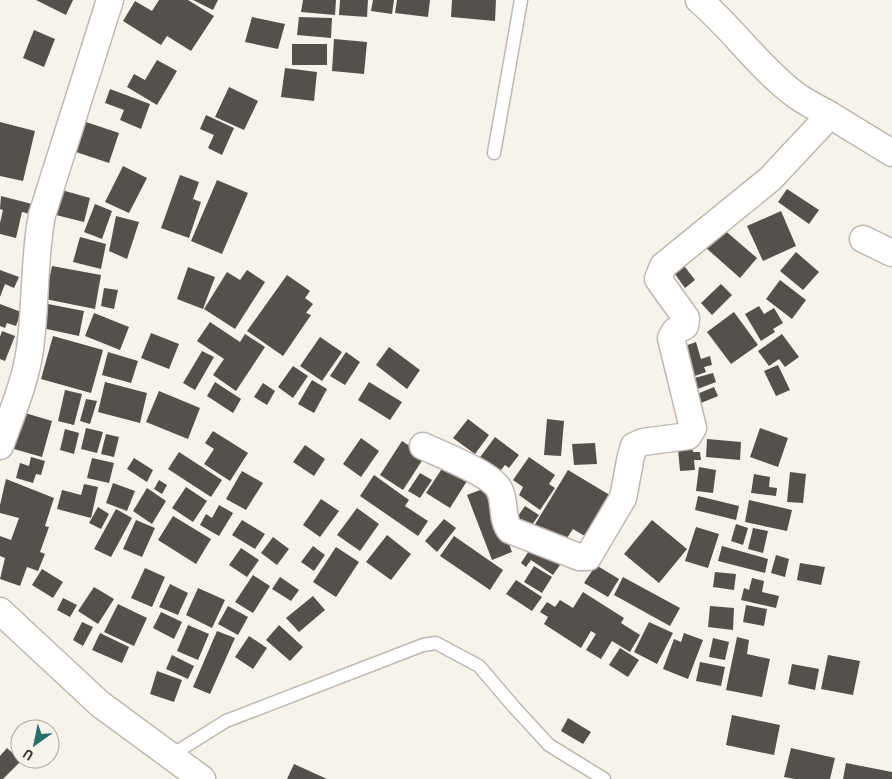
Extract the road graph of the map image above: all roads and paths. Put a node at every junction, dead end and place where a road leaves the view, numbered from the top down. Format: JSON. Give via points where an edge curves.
{"nodes":[{"id":1,"x":110,"y":0,"type":"edge"},
{"id":2,"x":521,"y":0,"type":"edge"},
{"id":3,"x":699,"y":0,"type":"edge"},
{"id":4,"x":830,"y":115,"type":"junction"},
{"id":5,"x":494,"y":153,"type":"dead end"},
{"id":6,"x":892,"y":153,"type":"edge"},
{"id":7,"x":863,"y":239,"type":"dead end"},
{"id":8,"x":892,"y":253,"type":"edge"},
{"id":9,"x":0,"y":446,"type":"edge"},
{"id":10,"x":422,"y":446,"type":"dead end"},
{"id":11,"x":0,"y":611,"type":"edge"},
{"id":12,"x":170,"y":756,"type":"junction"},
{"id":13,"x":202,"y":779,"type":"edge"},
{"id":14,"x":604,"y":779,"type":"edge"}],
"edges":[{"from":1,"to":9,"type":"street","via":[[42,215],[31,342],[25,374]]},
{"from":2,"to":5,"type":"lane"},
{"from":3,"to":4,"type":"street","via":[[788,89]]},
{"from":4,"to":6,"type":"street"},
{"from":4,"to":10,"type":"street","via":[[770,179],[662,266],[658,279],[686,318],[685,326],[675,331],[671,338],[693,428],[688,436],[634,446],[623,498],[588,557],[579,557],[510,530],[500,490],[490,479]]},
{"from":7,"to":8,"type":"street"},
{"from":11,"to":12,"type":"street","via":[[100,704]]},
{"from":12,"to":13,"type":"street"},
{"from":12,"to":14,"type":"lane","via":[[226,721],[423,645],[436,643],[479,666],[549,745]]}]}
